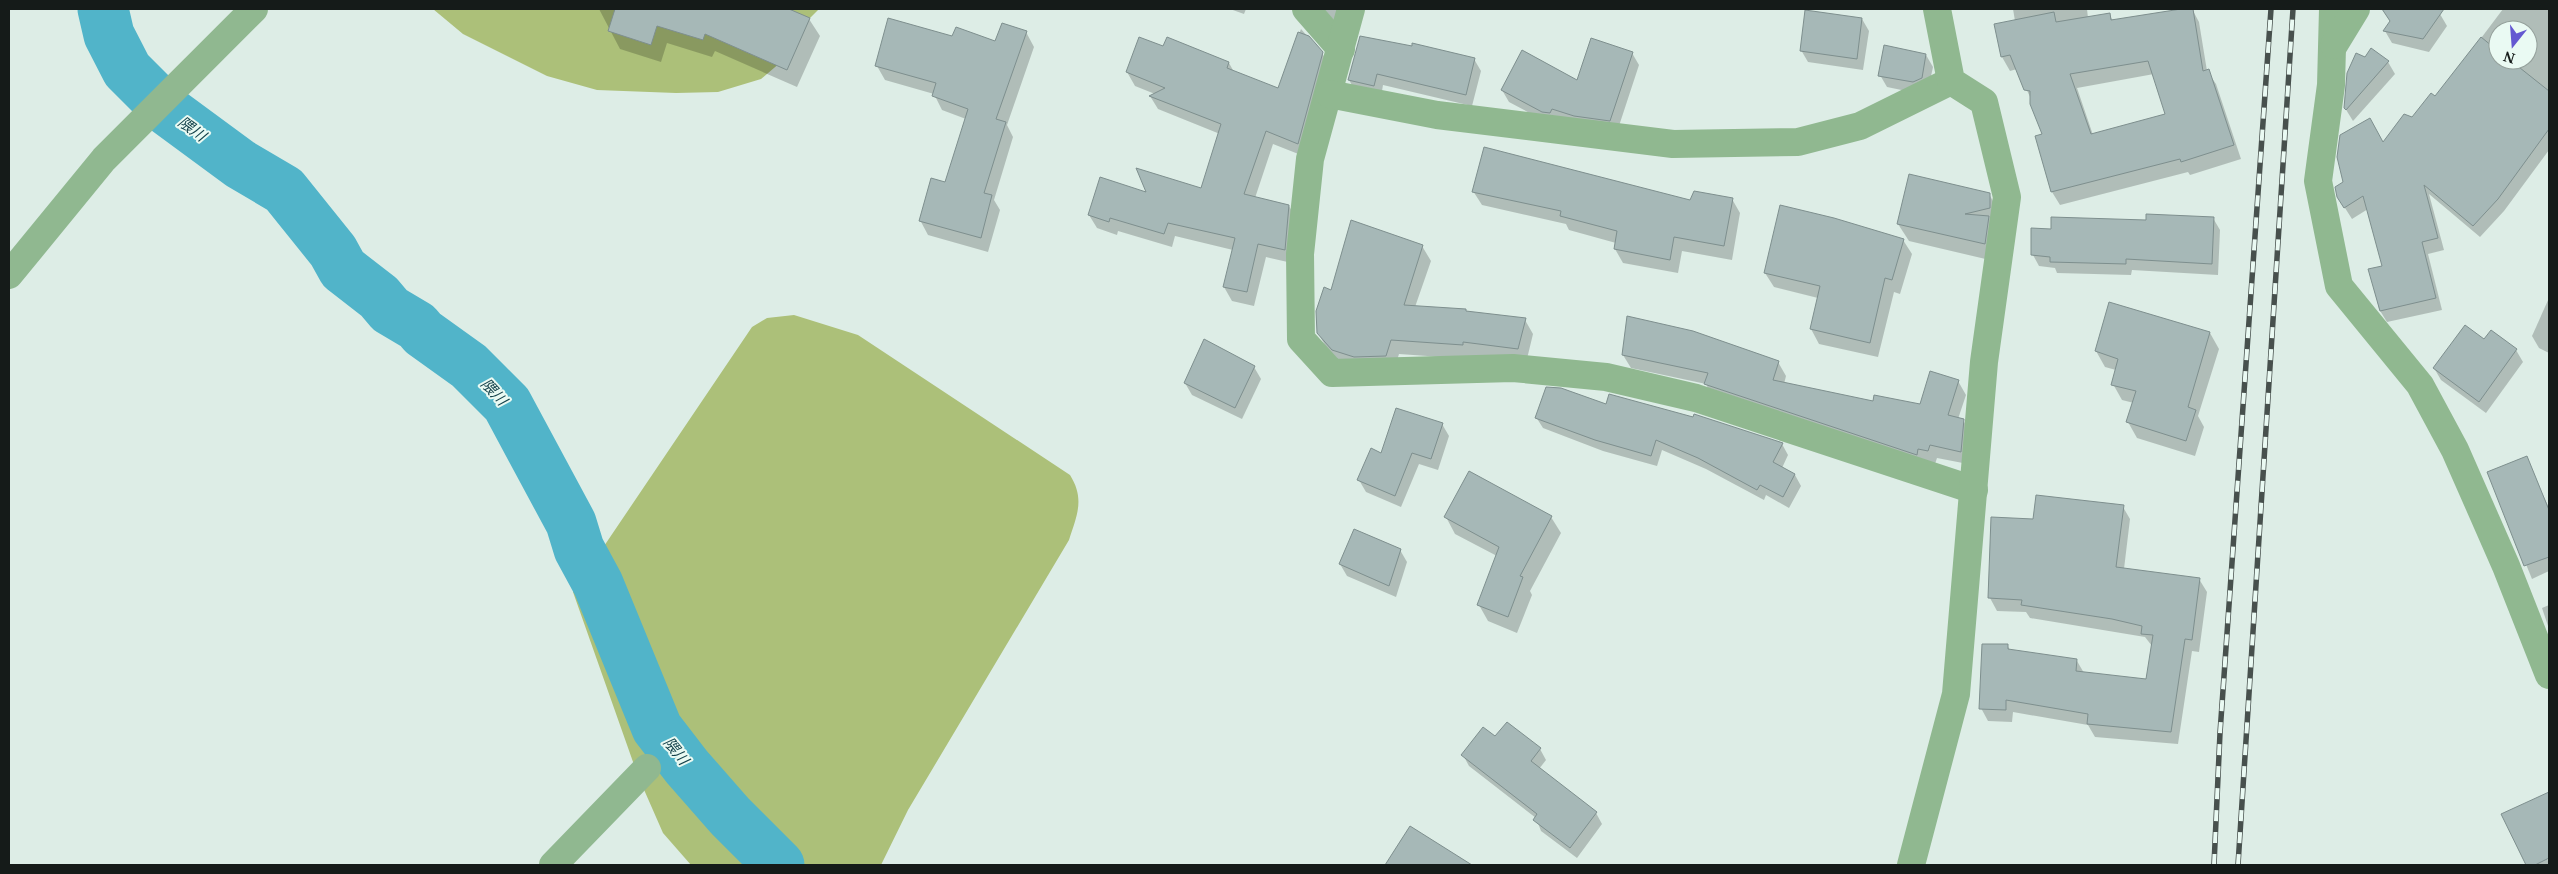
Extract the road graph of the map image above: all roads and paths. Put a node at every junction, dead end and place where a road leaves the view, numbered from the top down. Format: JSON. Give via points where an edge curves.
{"nodes":[{"id":1,"x":254,"y":9,"type":"edge"},
{"id":2,"x":1306,"y":9,"type":"edge"},
{"id":3,"x":1351,"y":9,"type":"edge"},
{"id":4,"x":1937,"y":9,"type":"edge"},
{"id":5,"x":2333,"y":9,"type":"edge"},
{"id":6,"x":2356,"y":9,"type":"edge"},
{"id":7,"x":2334,"y":45,"type":"junction"},
{"id":8,"x":1341,"y":49,"type":"junction"},
{"id":9,"x":1951,"y":81,"type":"junction"},
{"id":10,"x":1330,"y":94,"type":"junction"},
{"id":11,"x":9,"y":275,"type":"edge"},
{"id":12,"x":1974,"y":490,"type":"junction"},
{"id":13,"x":2549,"y":675,"type":"edge"},
{"id":14,"x":647,"y":768,"type":"dead end"},
{"id":15,"x":553,"y":865,"type":"edge"},
{"id":16,"x":1911,"y":865,"type":"edge"}],
"edges":[{"from":1,"to":11,"type":"street","via":[[104,159]]},
{"from":2,"to":8,"type":"street"},
{"from":3,"to":8,"type":"street"},
{"from":4,"to":9,"type":"street"},
{"from":5,"to":7,"type":"street"},
{"from":6,"to":7,"type":"street"},
{"from":7,"to":13,"type":"street","via":[[2332,85],[2318,181],[2340,286],[2420,385],[2455,450]]},
{"from":8,"to":10,"type":"street"},
{"from":9,"to":10,"type":"street","via":[[1860,126],[1798,142],[1673,144],[1437,115]]},
{"from":9,"to":12,"type":"street","via":[[1984,102],[2007,197],[1984,362]]},
{"from":10,"to":12,"type":"street","via":[[1310,159],[1300,254],[1300,339],[1332,372],[1513,368],[1606,377],[1696,398]]},
{"from":12,"to":16,"type":"street","via":[[1956,694]]},
{"from":14,"to":15,"type":"street"}]}
